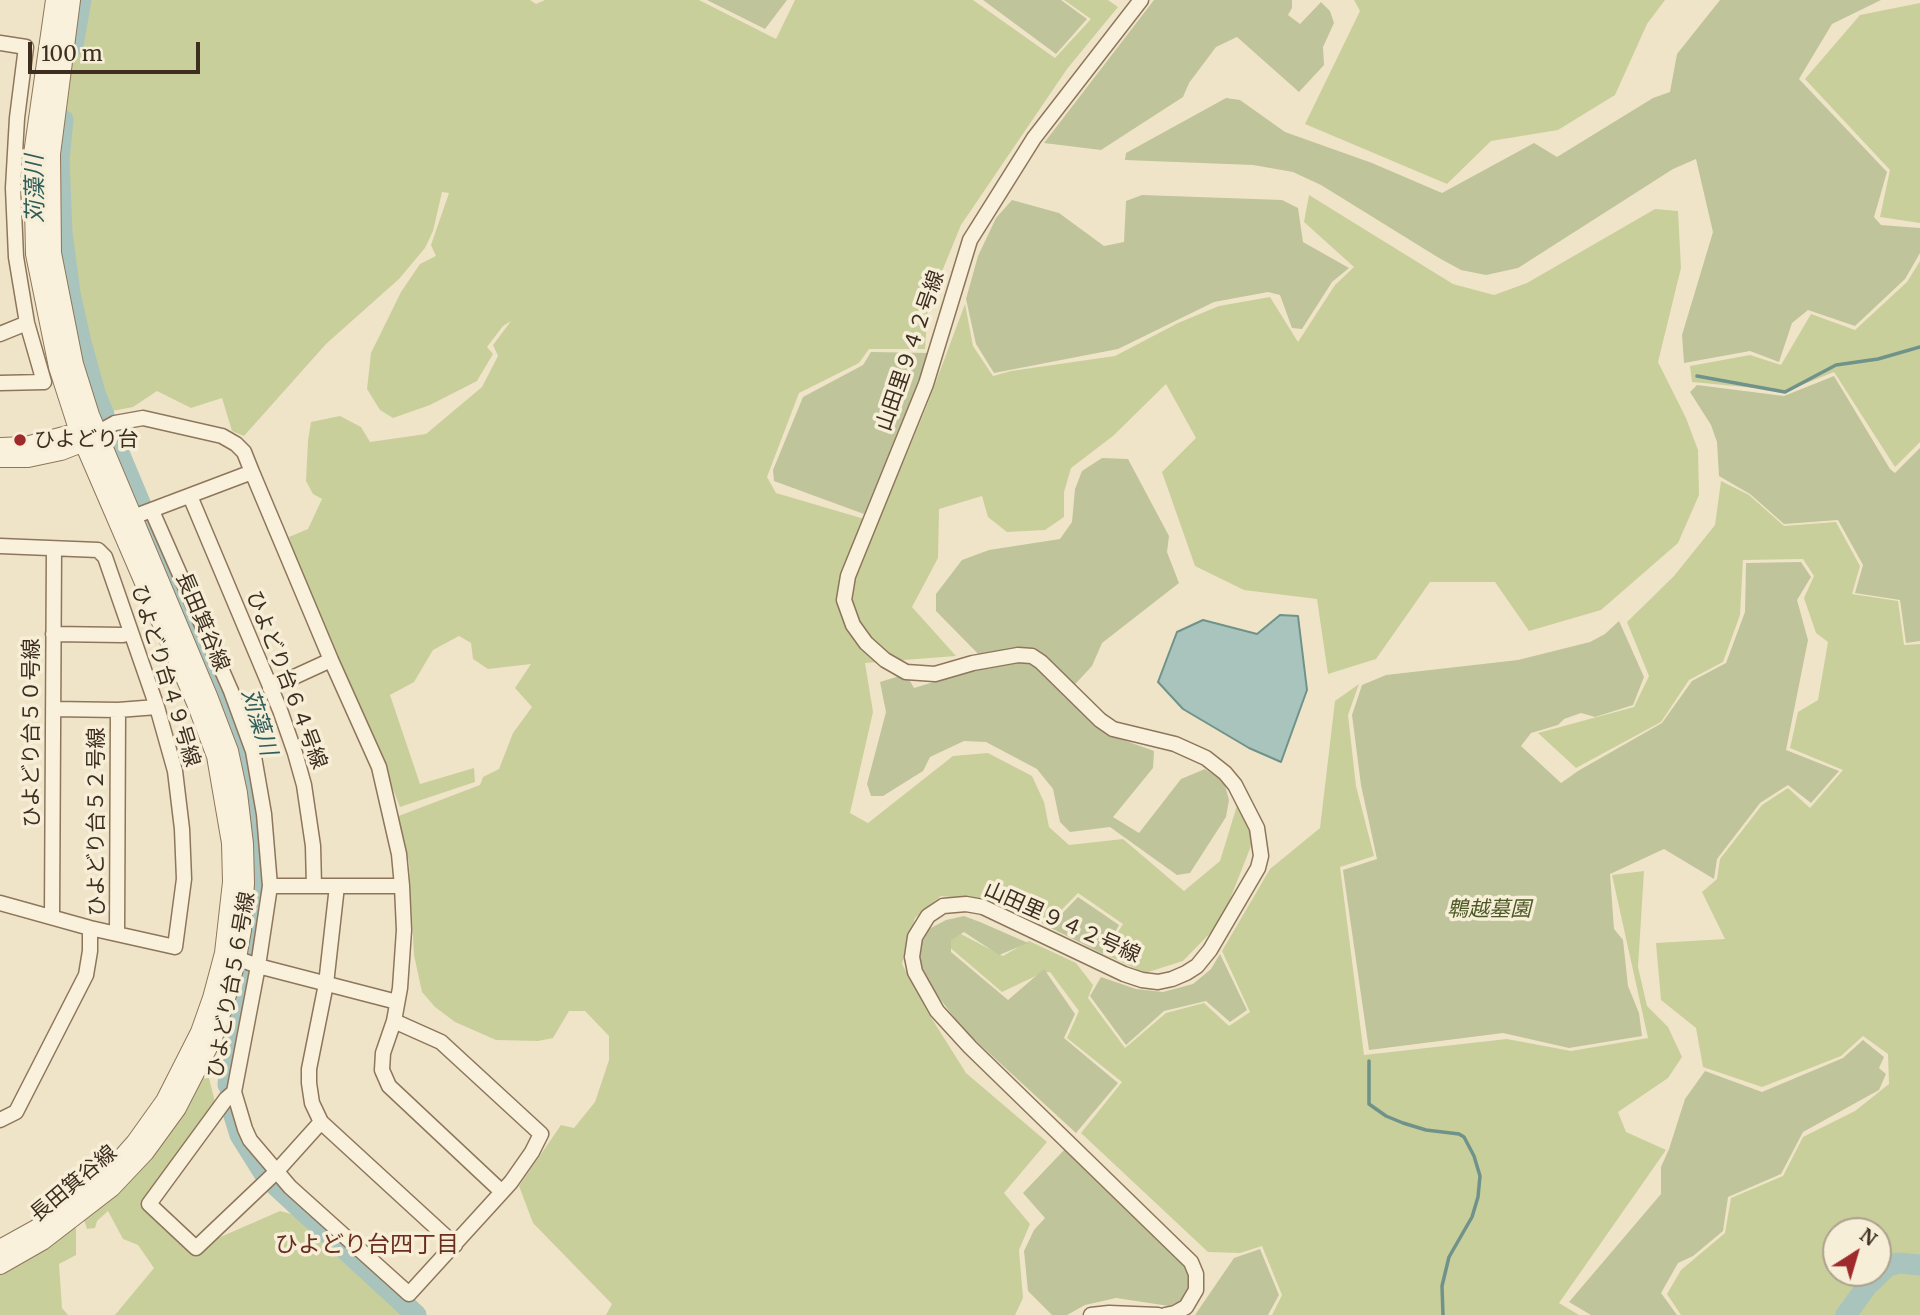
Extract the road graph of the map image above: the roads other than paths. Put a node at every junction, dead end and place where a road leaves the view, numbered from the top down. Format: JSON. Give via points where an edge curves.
{"nodes":[{"id":1,"x":55,"y":0,"type":"edge"},
{"id":2,"x":71,"y":0,"type":"edge"},
{"id":3,"x":1141,"y":0,"type":"edge"},
{"id":4,"x":0,"y":43,"type":"edge"},
{"id":5,"x":0,"y":117,"type":"edge"},
{"id":6,"x":16,"y":118,"type":"junction"},
{"id":7,"x":7,"y":188,"type":"edge"},
{"id":8,"x":0,"y":256,"type":"edge"},
{"id":9,"x":16,"y":257,"type":"junction"},
{"id":10,"x":27,"y":323,"type":"junction"},
{"id":11,"x":0,"y":334,"type":"edge"},
{"id":12,"x":0,"y":383,"type":"edge"},
{"id":13,"x":87,"y":436,"type":"junction"},
{"id":14,"x":0,"y":447,"type":"edge"},
{"id":15,"x":0,"y":458,"type":"edge"},
{"id":16,"x":252,"y":472,"type":"junction"},
{"id":17,"x":190,"y":496,"type":"junction"},
{"id":18,"x":152,"y":511,"type":"junction"},
{"id":19,"x":133,"y":517,"type":"junction"},
{"id":20,"x":0,"y":546,"type":"edge"},
{"id":21,"x":54,"y":549,"type":"junction"},
{"id":22,"x":131,"y":632,"type":"junction"},
{"id":23,"x":54,"y":634,"type":"junction"},
{"id":24,"x":331,"y":660,"type":"junction"},
{"id":25,"x":271,"y":688,"type":"junction"},
{"id":26,"x":157,"y":707,"type":"junction"},
{"id":27,"x":53,"y":709,"type":"junction"},
{"id":28,"x":118,"y":710,"type":"junction"},
{"id":29,"x":270,"y":886,"type":"junction"},
{"id":30,"x":314,"y":886,"type":"junction"},
{"id":31,"x":337,"y":886,"type":"junction"},
{"id":32,"x":402,"y":886,"type":"junction"},
{"id":33,"x":0,"y":903,"type":"edge"},
{"id":34,"x":52,"y":917,"type":"junction"},
{"id":35,"x":90,"y":928,"type":"junction"},
{"id":36,"x":117,"y":934,"type":"junction"},
{"id":37,"x":230,"y":956,"type":"junction"},
{"id":38,"x":258,"y":966,"type":"junction"},
{"id":39,"x":326,"y":984,"type":"junction"},
{"id":40,"x":397,"y":1002,"type":"junction"},
{"id":41,"x":394,"y":1021,"type":"junction"},
{"id":42,"x":234,"y":1092,"type":"junction"},
{"id":43,"x":0,"y":1120,"type":"edge"},
{"id":44,"x":321,"y":1122,"type":"junction"},
{"id":45,"x":276,"y":1172,"type":"junction"},
{"id":46,"x":502,"y":1192,"type":"junction"},
{"id":47,"x":455,"y":1245,"type":"junction"},
{"id":48,"x":0,"y":1249,"type":"edge"},
{"id":49,"x":0,"y":1265,"type":"edge"},
{"id":50,"x":1091,"y":1315,"type":"edge"},
{"id":51,"x":1158,"y":1315,"type":"edge"},
{"id":52,"x":1165,"y":1315,"type":"edge"}],
"edges":[{"from":1,"to":13,"type":"street","name":"長田箕谷線","via":[[33,154],[35,254],[58,367]]},
{"from":2,"to":13,"type":"street","name":"長田箕谷線","via":[[51,154],[52,253]]},
{"from":3,"to":52,"type":"street","name":"山田里９４２号線","via":[[1034,138],[970,240],[926,384],[848,576],[844,600],[866,643],[906,672],[935,674],[973,663],[1032,656],[1113,729],[1175,744],[1206,758],[1235,785],[1257,828],[1258,868],[1210,950],[1197,965],[1172,979],[1158,982],[1124,975],[983,907],[966,904],[943,906],[928,916],[915,937],[915,972],[937,1011],[1191,1262],[1196,1290],[1186,1307]]},
{"from":4,"to":6,"type":"street","via":[[26,47]]},
{"from":5,"to":6,"type":"street"},
{"from":6,"to":7,"type":"street"},
{"from":7,"to":9,"type":"street"},
{"from":8,"to":9,"type":"street"},
{"from":9,"to":10,"type":"street"},
{"from":10,"to":11,"type":"street"},
{"from":10,"to":12,"type":"street","via":[[44,382]]},
{"from":13,"to":14,"type":"street"},
{"from":13,"to":15,"type":"street","via":[[61,451]]},
{"from":13,"to":16,"type":"street","via":[[115,423],[143,418],[222,436],[244,452]]},
{"from":13,"to":19,"type":"street","name":"長田箕谷線"},
{"from":13,"to":37,"type":"street","name":"長田箕谷線","via":[[216,756],[231,843]]},
{"from":16,"to":17,"type":"street"},
{"from":16,"to":24,"type":"street"},
{"from":17,"to":18,"type":"street"},
{"from":17,"to":25,"type":"street","name":"ひよどり台６４号線"},
{"from":18,"to":19,"type":"street"},
{"from":18,"to":29,"type":"street","name":"ひよどり台５６号線","via":[[253,751]]},
{"from":19,"to":37,"type":"street","name":"長田箕谷線","via":[[229,751],[238,793],[245,883],[242,930]]},
{"from":20,"to":21,"type":"street","name":"ひよどり台４９号線"},
{"from":21,"to":22,"type":"street","name":"ひよどり台４９号線","via":[[98,550],[105,557]]},
{"from":21,"to":23,"type":"street","name":"ひよどり台５０号線"},
{"from":22,"to":23,"type":"street"},
{"from":22,"to":26,"type":"street","name":"ひよどり台４９号線"},
{"from":23,"to":27,"type":"street","name":"ひよどり台５０号線"},
{"from":24,"to":25,"type":"street"},
{"from":24,"to":32,"type":"street","via":[[379,767]]},
{"from":25,"to":30,"type":"street","name":"ひよどり台６４号線","via":[[304,785]]},
{"from":26,"to":28,"type":"street"},
{"from":26,"to":36,"type":"street","name":"ひよどり台４９号線","via":[[175,771],[182,830],[184,878],[175,947]]},
{"from":27,"to":28,"type":"street"},
{"from":27,"to":34,"type":"street","name":"ひよどり台５０号線"},
{"from":28,"to":36,"type":"street","name":"ひよどり台５２号線"},
{"from":29,"to":30,"type":"street"},
{"from":29,"to":38,"type":"street","name":"ひよどり台５６号線"},
{"from":30,"to":31,"type":"street"},
{"from":31,"to":32,"type":"street"},
{"from":31,"to":39,"type":"street"},
{"from":32,"to":40,"type":"street","via":[[404,930]]},
{"from":33,"to":34,"type":"street","name":"ひよどり台４９号線"},
{"from":34,"to":35,"type":"street","name":"ひよどり台４９号線"},
{"from":35,"to":36,"type":"street","name":"ひよどり台４９号線"},
{"from":35,"to":43,"type":"street","via":[[86,975],[16,1112]]},
{"from":37,"to":38,"type":"street"},
{"from":37,"to":48,"type":"street","name":"長田箕谷線","via":[[166,1101],[135,1143],[75,1204]]},
{"from":37,"to":49,"type":"street","name":"長田箕谷線","via":[[225,1002],[213,1038],[177,1108],[145,1152],[81,1212]]},
{"from":38,"to":39,"type":"street"},
{"from":38,"to":42,"type":"street","name":"ひよどり台５６号線"},
{"from":39,"to":40,"type":"street"},
{"from":39,"to":44,"type":"street","via":[[309,1069],[313,1103]]},
{"from":40,"to":41,"type":"street"},
{"from":41,"to":46,"type":"street","via":[[383,1053],[382,1070],[389,1086]]},
{"from":41,"to":46,"type":"street","name":"ひよどり台５６号線","via":[[440,1042],[541,1134]]},
{"from":42,"to":45,"type":"street","name":"ひよどり台５６号線","via":[[244,1129]]},
{"from":42,"to":45,"type":"street","via":[[149,1204],[196,1248]]},
{"from":44,"to":45,"type":"street"},
{"from":44,"to":47,"type":"street"},
{"from":45,"to":47,"type":"street","name":"ひよどり台５６号線","via":[[410,1294]]},
{"from":46,"to":47,"type":"street","name":"ひよどり台５６号線"},
{"from":50,"to":51,"type":"street"}]}
